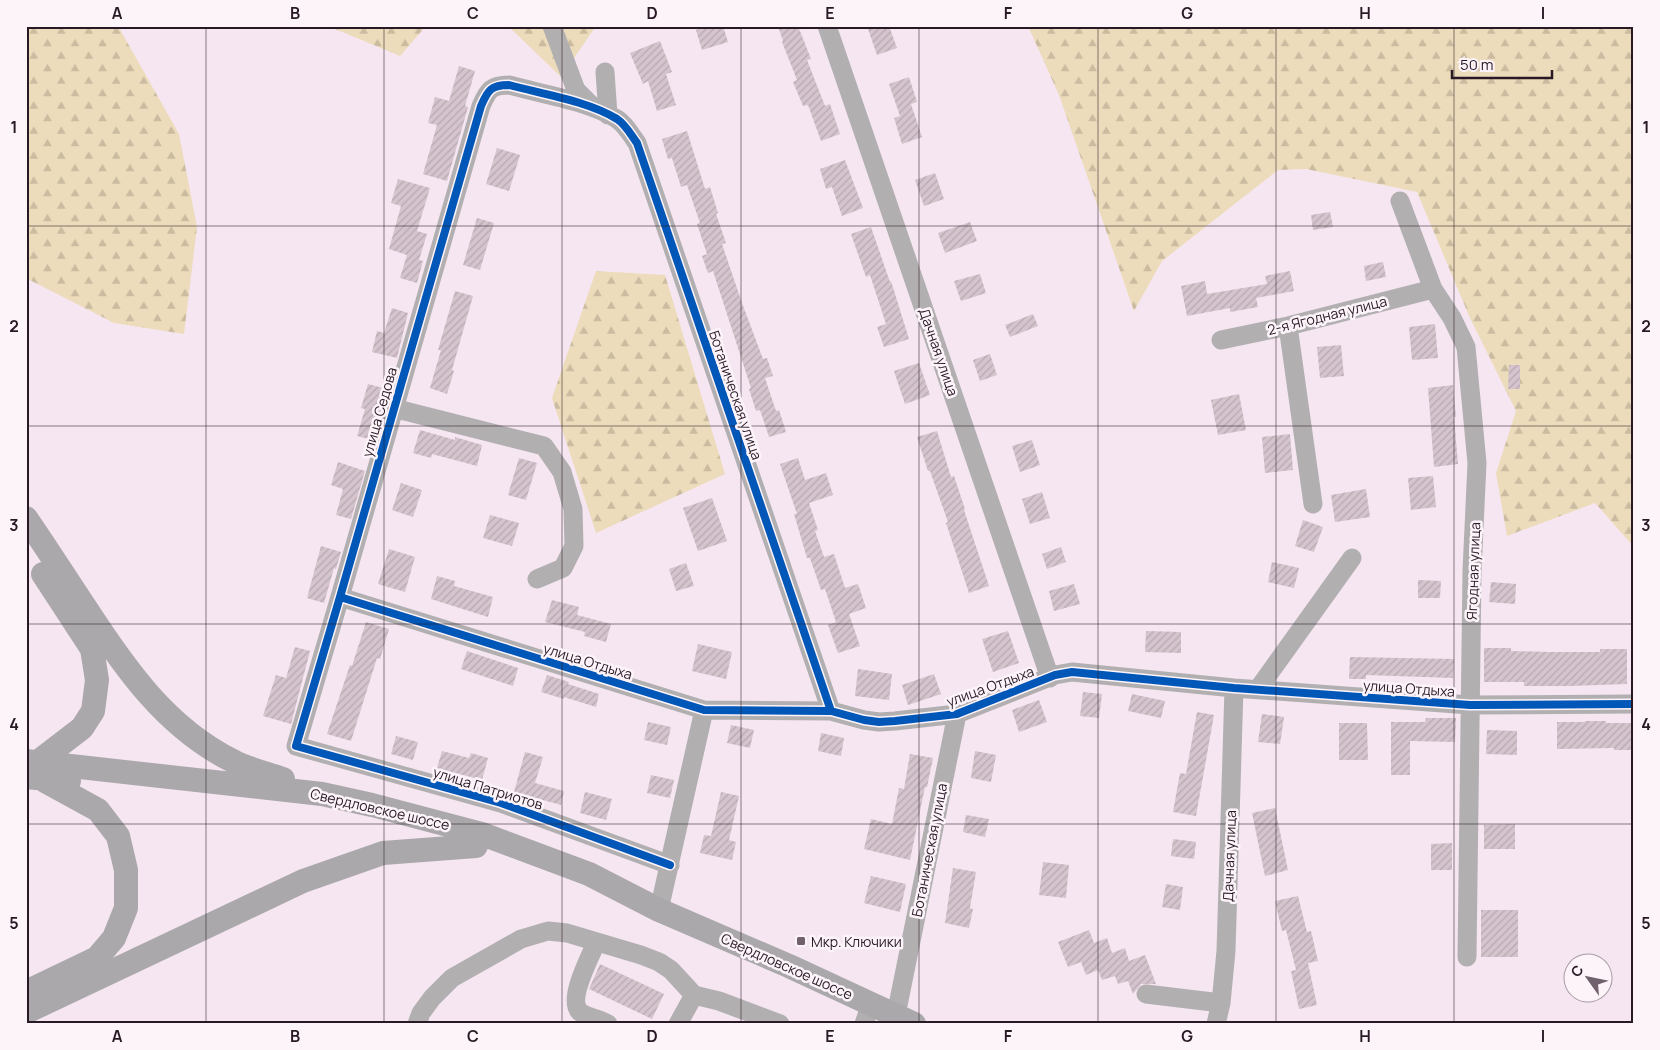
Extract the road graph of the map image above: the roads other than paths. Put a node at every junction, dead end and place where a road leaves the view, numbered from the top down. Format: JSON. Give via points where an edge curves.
{"nodes":[{"id":1,"x":552,"y":26,"type":"edge"},
{"id":2,"x":828,"y":26,"type":"edge"},
{"id":3,"x":605,"y":72,"type":"dead end"},
{"id":4,"x":601,"y":111,"type":"junction"},
{"id":5,"x":1400,"y":201,"type":"dead end"},
{"id":6,"x":1433,"y":289,"type":"junction"},
{"id":7,"x":1288,"y":326,"type":"junction"},
{"id":8,"x":1221,"y":340,"type":"dead end"},
{"id":9,"x":393,"y":408,"type":"junction"},
{"id":10,"x":1313,"y":504,"type":"dead end"},
{"id":11,"x":26,"y":518,"type":"edge"},
{"id":12,"x":26,"y":547,"type":"edge"},
{"id":13,"x":1352,"y":558,"type":"dead end"},
{"id":14,"x":537,"y":579,"type":"dead end"},
{"id":15,"x":340,"y":598,"type":"junction"},
{"id":16,"x":1050,"y":678,"type":"junction"},
{"id":17,"x":1234,"y":688,"type":"junction"},
{"id":18,"x":1258,"y":690,"type":"junction"},
{"id":19,"x":1634,"y":704,"type":"edge"},
{"id":20,"x":1470,"y":705,"type":"junction"},
{"id":21,"x":704,"y":710,"type":"junction"},
{"id":22,"x":831,"y":711,"type":"junction"},
{"id":23,"x":957,"y":714,"type":"junction"},
{"id":24,"x":296,"y":746,"type":"joint"},
{"id":25,"x":33,"y":769,"type":"edge"},
{"id":26,"x":322,"y":794,"type":"junction"},
{"id":27,"x":476,"y":846,"type":"junction"},
{"id":28,"x":670,"y":865,"type":"junction"},
{"id":29,"x":659,"y":910,"type":"junction"},
{"id":30,"x":596,"y":943,"type":"junction"},
{"id":31,"x":1467,"y":957,"type":"dead end"},
{"id":32,"x":26,"y":992,"type":"edge"},
{"id":33,"x":1146,"y":994,"type":"dead end"},
{"id":34,"x":694,"y":995,"type":"junction"},
{"id":35,"x":1221,"y":1003,"type":"junction"},
{"id":36,"x":26,"y":1012,"type":"edge"},
{"id":37,"x":868,"y":1014,"type":"edge"},
{"id":38,"x":905,"y":1020,"type":"edge"},
{"id":39,"x":417,"y":1024,"type":"edge"},
{"id":40,"x":608,"y":1024,"type":"edge"},
{"id":41,"x":678,"y":1024,"type":"edge"},
{"id":42,"x":780,"y":1024,"type":"edge"},
{"id":43,"x":1216,"y":1024,"type":"edge"}],
"edges":[{"from":1,"to":4,"type":"street","via":[[576,90]]},
{"from":2,"to":16,"type":"street","name":"Дачная улица"},
{"from":3,"to":4,"type":"street"},
{"from":4,"to":9,"type":"street","name":"улица Седова","via":[[509,85],[491,88],[486,95]]},
{"from":4,"to":22,"type":"street","name":"Ботаническая улица","via":[[618,120],[637,143]]},
{"from":5,"to":6,"type":"street","name":"Ягодная улица"},
{"from":6,"to":7,"type":"street","name":"2-я Ягодная улица"},
{"from":6,"to":20,"type":"street","name":"Ягодная улица","via":[[1466,347],[1477,462]]},
{"from":7,"to":8,"type":"street","name":"2-я Ягодная улица"},
{"from":7,"to":10,"type":"street"},
{"from":9,"to":14,"type":"street","via":[[544,446],[565,481],[573,509],[574,546],[563,568]]},
{"from":9,"to":15,"type":"street","name":"улица Седова"},
{"from":11,"to":26,"type":"main road","via":[[106,640],[166,714],[198,740],[233,761]]},
{"from":12,"to":25,"type":"main road","via":[[92,650],[97,680],[93,711],[82,728]]},
{"from":13,"to":18,"type":"street"},
{"from":15,"to":21,"type":"street","name":"улица Отдыха"},
{"from":15,"to":24,"type":"street","name":"улица Седова"},
{"from":16,"to":17,"type":"street","name":"улица Отдыха","via":[[1072,672]]},
{"from":16,"to":23,"type":"street","name":"улица Отдыха"},
{"from":17,"to":18,"type":"street","name":"улица Отдыха"},
{"from":17,"to":35,"type":"street","name":"Дачная улица","via":[[1226,951]]},
{"from":18,"to":20,"type":"street","name":"улица Отдыха"},
{"from":19,"to":20,"type":"street","name":"улица Отдыха"},
{"from":20,"to":31,"type":"street","name":"Ягодная улица"},
{"from":21,"to":22,"type":"street","name":"улица Отдыха"},
{"from":21,"to":28,"type":"street"},
{"from":22,"to":23,"type":"street","name":"улица Отдыха","via":[[879,722]]},
{"from":23,"to":38,"type":"street","name":"Ботаническая улица"},
{"from":24,"to":28,"type":"street","name":"улица Патриотов","via":[[501,802]]},
{"from":25,"to":26,"type":"main road","name":"Свердловское шоссе"},
{"from":25,"to":27,"type":"main road","name":"Свердловское шоссе","via":[[159,789],[299,804],[404,826]]},
{"from":25,"to":32,"type":"main road","via":[[98,810],[118,836],[126,870],[126,908],[114,938],[97,958]]},
{"from":26,"to":29,"type":"main road","name":"Свердловское шоссе","via":[[482,834],[589,874]]},
{"from":27,"to":29,"type":"main road","name":"Свердловское шоссе"},
{"from":27,"to":36,"type":"main road","via":[[383,853],[303,881]]},
{"from":28,"to":29,"type":"street"},
{"from":29,"to":37,"type":"main road","name":"Свердловское шоссе","via":[[789,966]]},
{"from":30,"to":34,"type":"street","via":[[659,962]]},
{"from":30,"to":39,"type":"street","via":[[567,933],[548,931],[521,939],[452,978],[421,1012]]},
{"from":30,"to":40,"type":"street","via":[[581,981],[577,1008],[581,1014]]},
{"from":33,"to":35,"type":"street"},
{"from":34,"to":41,"type":"street"},
{"from":34,"to":42,"type":"street"},
{"from":35,"to":43,"type":"street","name":"Дачная улица"},
{"from":37,"to":38,"type":"main road","name":"Свердловское шоссе"}]}
